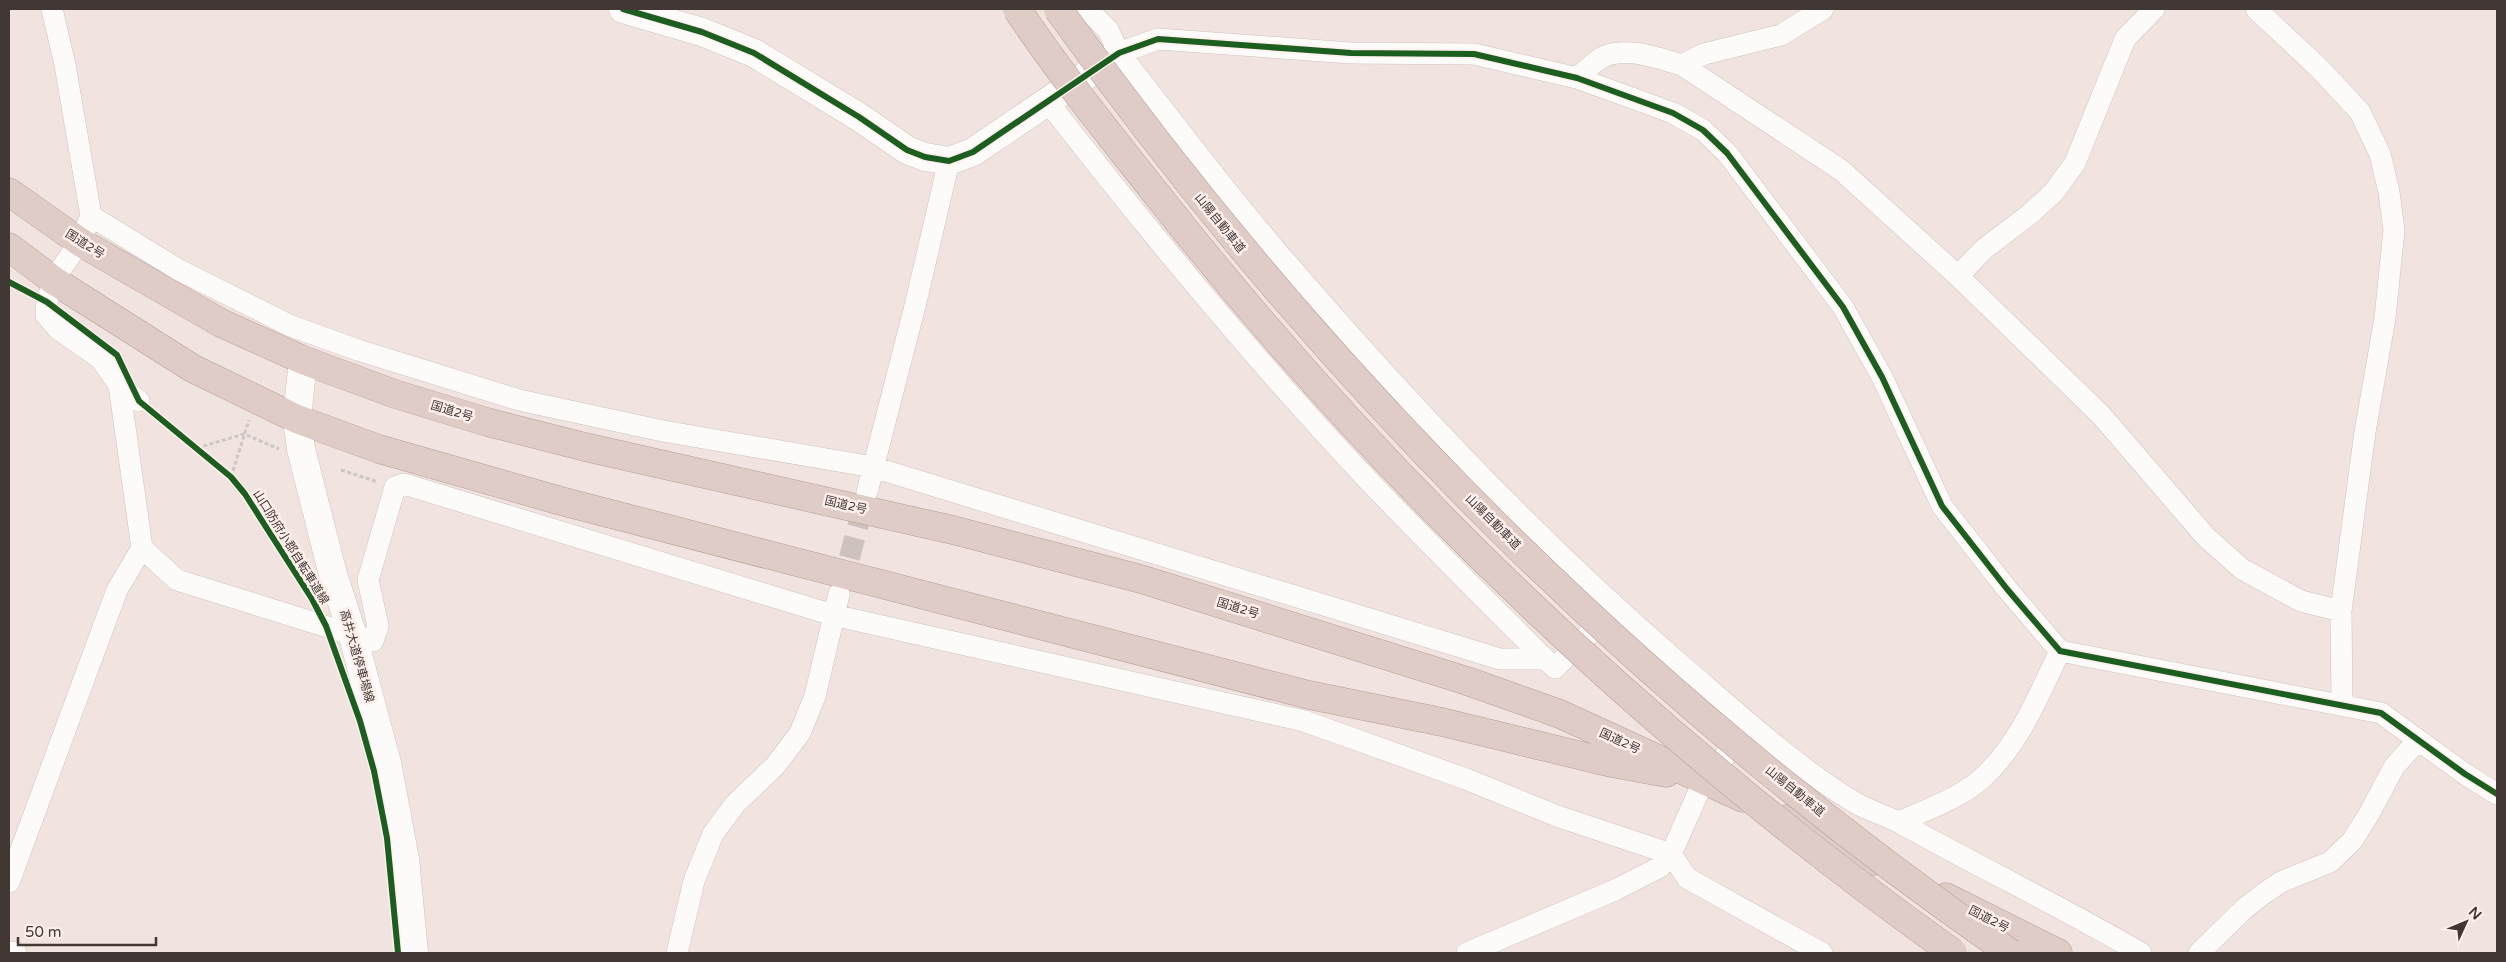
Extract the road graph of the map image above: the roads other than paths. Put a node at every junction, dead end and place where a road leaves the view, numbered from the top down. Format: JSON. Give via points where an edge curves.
{"nodes":[{"id":1,"x":52,"y":9,"type":"edge"},
{"id":2,"x":624,"y":9,"type":"edge"},
{"id":3,"x":1017,"y":9,"type":"edge"},
{"id":4,"x":1058,"y":9,"type":"edge"},
{"id":5,"x":1087,"y":9,"type":"edge"},
{"id":6,"x":1823,"y":9,"type":"edge"},
{"id":7,"x":2154,"y":9,"type":"edge"},
{"id":8,"x":2256,"y":9,"type":"edge"},
{"id":9,"x":1119,"y":53,"type":"junction"},
{"id":10,"x":1682,"y":65,"type":"junction"},
{"id":11,"x":1577,"y":78,"type":"junction"},
{"id":12,"x":1048,"y":102,"type":"junction"},
{"id":13,"x":949,"y":161,"type":"junction"},
{"id":14,"x":9,"y":192,"type":"edge"},
{"id":15,"x":91,"y":216,"type":"junction"},
{"id":16,"x":80,"y":242,"type":"junction"},
{"id":17,"x":9,"y":247,"type":"edge"},
{"id":18,"x":1958,"y":276,"type":"junction"},
{"id":19,"x":53,"y":280,"type":"junction"},
{"id":20,"x":302,"y":360,"type":"junction"},
{"id":21,"x":119,"y":385,"type":"junction"},
{"id":22,"x":139,"y":401,"type":"dead end"},
{"id":23,"x":297,"y":419,"type":"junction"},
{"id":24,"x":872,"y":467,"type":"junction"},
{"id":25,"x":867,"y":492,"type":"tunnel mouth"},
{"id":26,"x":142,"y":548,"type":"junction"},
{"id":27,"x":839,"y":594,"type":"tunnel mouth"},
{"id":28,"x":1615,"y":608,"type":"junction"},
{"id":29,"x":2341,"y":611,"type":"junction"},
{"id":30,"x":833,"y":615,"type":"junction"},
{"id":31,"x":352,"y":633,"type":"junction"},
{"id":32,"x":2060,"y":651,"type":"junction"},
{"id":33,"x":1545,"y":659,"type":"junction"},
{"id":34,"x":2342,"y":704,"type":"junction"},
{"id":35,"x":1751,"y":726,"type":"junction"},
{"id":36,"x":2418,"y":740,"type":"junction"},
{"id":37,"x":1704,"y":780,"type":"junction"},
{"id":38,"x":2497,"y":794,"type":"edge"},
{"id":39,"x":1899,"y":822,"type":"junction"},
{"id":40,"x":1671,"y":854,"type":"junction"},
{"id":41,"x":9,"y":882,"type":"edge"},
{"id":42,"x":9,"y":952,"type":"edge"},
{"id":43,"x":16,"y":953,"type":"edge"},
{"id":44,"x":414,"y":953,"type":"edge"},
{"id":45,"x":677,"y":953,"type":"edge"},
{"id":46,"x":1466,"y":953,"type":"edge"},
{"id":47,"x":1822,"y":953,"type":"edge"},
{"id":48,"x":1953,"y":953,"type":"edge"},
{"id":49,"x":2010,"y":953,"type":"edge"},
{"id":50,"x":2058,"y":953,"type":"edge"},
{"id":51,"x":2142,"y":953,"type":"edge"},
{"id":52,"x":2199,"y":953,"type":"edge"}],
"edges":[{"from":1,"to":15,"type":"street"},
{"from":2,"to":13,"type":"main road","via":[[702,32],[754,52],[907,150],[925,158]]},
{"from":3,"to":48,"type":"highway","bridge":true,"via":[[1100,122],[1223,278],[1353,428],[1491,569],[1676,736],[1881,901]]},
{"from":4,"to":49,"type":"highway","name":"山陽自動車道","bridge":true,"via":[[1125,102],[1247,256],[1378,405],[1516,546],[1695,710],[1841,828]]},
{"from":5,"to":9,"type":"street","via":[[1108,30]]},
{"from":6,"to":10,"type":"street","via":[[1781,35],[1704,54]]},
{"from":7,"to":18,"type":"street","via":[[2126,39],[2075,163],[2054,192],[1984,248]]},
{"from":8,"to":29,"type":"street","via":[[2360,112],[2380,154],[2389,192],[2394,230],[2385,318],[2365,432]]},
{"from":9,"to":11,"type":"street","via":[[1158,39],[1351,53],[1454,52]]},
{"from":9,"to":12,"type":"main road"},
{"from":9,"to":28,"type":"street","via":[[1276,251],[1381,370],[1492,489]]},
{"from":10,"to":11,"type":"street","via":[[1653,56],[1627,53],[1604,57]]},
{"from":10,"to":18,"type":"street","via":[[1841,170]]},
{"from":11,"to":32,"type":"street","via":[[1673,112],[1703,130],[1727,153],[1843,307],[1882,377],[1942,506]]},
{"from":12,"to":13,"type":"main road","via":[[973,152]]},
{"from":12,"to":33,"type":"street","via":[[1228,325],[1368,479]]},
{"from":13,"to":24,"type":"street"},
{"from":14,"to":16,"type":"highway","name":"国道2号"},
{"from":15,"to":16,"type":"street"},
{"from":15,"to":24,"type":"street","via":[[179,270],[282,321],[358,350],[519,400],[663,431]]},
{"from":16,"to":19,"type":"street"},
{"from":16,"to":20,"type":"highway","name":"国道2号","via":[[221,323]]},
{"from":17,"to":19,"type":"highway","name":"国道2号"},
{"from":18,"to":29,"type":"street","via":[[2101,415],[2206,537],[2242,569],[2301,601]]},
{"from":19,"to":21,"type":"street","via":[[46,315],[58,329],[100,358]]},
{"from":19,"to":23,"type":"highway","name":"国道2号","via":[[192,368]]},
{"from":20,"to":23,"type":"main road","name":"高井大道停車場線"},
{"from":20,"to":37,"type":"highway","name":"国道2号","via":[[395,394],[487,422],[953,530],[1141,579],[1458,678],[1560,714]]},
{"from":21,"to":22,"type":"street"},
{"from":21,"to":26,"type":"street"},
{"from":23,"to":31,"type":"main road","name":"高井大道停車場線","via":[[309,482]]},
{"from":23,"to":37,"type":"highway","name":"国道2号","via":[[460,474],[1300,693],[1486,732],[1607,762]]},
{"from":24,"to":25,"type":"street"},
{"from":24,"to":33,"type":"street","via":[[1500,659]]},
{"from":26,"to":31,"type":"street","via":[[177,580]]},
{"from":26,"to":41,"type":"street","via":[[117,590]]},
{"from":27,"to":30,"type":"street"},
{"from":28,"to":33,"type":"street","via":[[1555,668]]},
{"from":28,"to":35,"type":"street"},
{"from":29,"to":34,"type":"street"},
{"from":30,"to":31,"type":"street","via":[[404,484],[395,487],[368,580],[378,626],[373,641]]},
{"from":30,"to":40,"type":"street","via":[[1304,721],[1466,779],[1557,816]]},
{"from":30,"to":45,"type":"street","via":[[815,696],[800,733],[775,766],[735,804],[713,834],[694,881]]},
{"from":31,"to":44,"type":"main road","name":"高井大道停車場線","via":[[387,763],[405,859]]},
{"from":32,"to":34,"type":"street"},
{"from":32,"to":39,"type":"street","via":[[2020,732],[1980,781]]},
{"from":34,"to":36,"type":"street","via":[[2381,713]]},
{"from":35,"to":37,"type":"street"},
{"from":35,"to":39,"type":"street","via":[[1855,803]]},
{"from":36,"to":38,"type":"street"},
{"from":36,"to":52,"type":"street","via":[[2394,766],[2370,814],[2352,841],[2330,862],[2281,882],[2266,892]]},
{"from":37,"to":40,"type":"street"},
{"from":37,"to":50,"type":"highway","name":"国道2号"},
{"from":39,"to":51,"type":"street"},
{"from":40,"to":46,"type":"street","via":[[1660,867],[1615,890]]},
{"from":40,"to":47,"type":"street","via":[[1687,878]]},
{"from":42,"to":43,"type":"street"}]}
